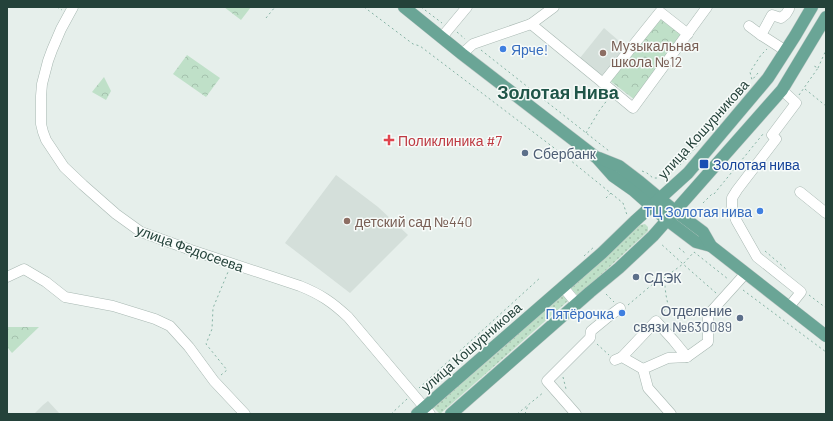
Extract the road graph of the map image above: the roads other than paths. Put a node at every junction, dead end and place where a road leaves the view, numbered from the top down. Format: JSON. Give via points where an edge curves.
{"nodes":[{"id":1,"x":73,"y":7,"type":"edge"},
{"id":2,"x":404,"y":7,"type":"edge"},
{"id":3,"x":467,"y":7,"type":"edge"},
{"id":4,"x":554,"y":7,"type":"edge"},
{"id":5,"x":707,"y":7,"type":"edge"},
{"id":6,"x":789,"y":7,"type":"edge"},
{"id":7,"x":812,"y":7,"type":"edge"},
{"id":8,"x":659,"y":8,"type":"edge"},
{"id":9,"x":826,"y":17,"type":"edge"},
{"id":10,"x":531,"y":24,"type":"junction"},
{"id":11,"x":748,"y":26,"type":"dead end"},
{"id":12,"x":688,"y":34,"type":"junction"},
{"id":13,"x":761,"y":35,"type":"junction"},
{"id":14,"x":442,"y":37,"type":"junction"},
{"id":15,"x":786,"y":51,"type":"junction"},
{"id":16,"x":462,"y":54,"type":"junction"},
{"id":17,"x":603,"y":82,"type":"junction"},
{"id":18,"x":782,"y":90,"type":"junction"},
{"id":19,"x":598,"y":158,"type":"junction"},
{"id":20,"x":687,"y":168,"type":"junction"},
{"id":21,"x":641,"y":176,"type":"junction"},
{"id":22,"x":800,"y":192,"type":"dead end"},
{"id":23,"x":660,"y":198,"type":"junction"},
{"id":24,"x":651,"y":207,"type":"junction"},
{"id":25,"x":675,"y":211,"type":"junction"},
{"id":26,"x":826,"y":213,"type":"edge"},
{"id":27,"x":667,"y":220,"type":"junction"},
{"id":28,"x":711,"y":246,"type":"junction"},
{"id":29,"x":745,"y":274,"type":"junction"},
{"id":30,"x":7,"y":276,"type":"edge"},
{"id":31,"x":563,"y":287,"type":"junction"},
{"id":32,"x":577,"y":304,"type":"junction"},
{"id":33,"x":789,"y":307,"type":"junction"},
{"id":34,"x":620,"y":308,"type":"road end"},
{"id":35,"x":826,"y":336,"type":"edge"},
{"id":36,"x":687,"y":357,"type":"junction"},
{"id":37,"x":643,"y":369,"type":"junction"},
{"id":38,"x":573,"y":410,"type":"edge"},
{"id":39,"x":424,"y":412,"type":"edge"},
{"id":40,"x":245,"y":414,"type":"edge"},
{"id":41,"x":450,"y":414,"type":"edge"},
{"id":42,"x":671,"y":414,"type":"edge"}],
"edges":[{"from":1,"to":39,"type":"street","name":"улица Федосеева","via":[[52,50],[41,96],[43,132],[64,167],[110,209],[141,232],[300,286],[334,304],[413,394]]},
{"from":2,"to":14,"type":"main road"},
{"from":3,"to":14,"type":"street"},
{"from":4,"to":10,"type":"street"},
{"from":5,"to":12,"type":"street"},
{"from":6,"to":13,"type":"street","via":[[782,18],[772,15]]},
{"from":7,"to":15,"type":"main road","name":"улица Кошурникова"},
{"from":8,"to":12,"type":"street"},
{"from":8,"to":17,"type":"street"},
{"from":9,"to":18,"type":"main road"},
{"from":10,"to":16,"type":"street","via":[[472,44]]},
{"from":10,"to":17,"type":"street"},
{"from":11,"to":13,"type":"street"},
{"from":12,"to":17,"type":"street","via":[[633,108]]},
{"from":13,"to":15,"type":"street"},
{"from":14,"to":16,"type":"main road"},
{"from":15,"to":20,"type":"main road","name":"улица Кошурникова","via":[[768,78]]},
{"from":16,"to":19,"type":"main road"},
{"from":18,"to":25,"type":"main road"},
{"from":18,"to":33,"type":"street","via":[[796,103],[772,135],[776,139],[732,198],[732,207],[736,220],[756,257],[801,292]]},
{"from":19,"to":21,"type":"main road"},
{"from":19,"to":24,"type":"main road","via":[[613,176]]},
{"from":20,"to":21,"type":"main road","via":[[666,186],[655,186]]},
{"from":20,"to":23,"type":"main road","name":"улица Кошурникова","via":[[679,181]]},
{"from":21,"to":23,"type":"main road"},
{"from":22,"to":26,"type":"street"},
{"from":23,"to":24,"type":"main road","name":"улица Кошурникова"},
{"from":23,"to":25,"type":"main road"},
{"from":24,"to":27,"type":"main road"},
{"from":24,"to":31,"type":"main road","name":"улица Кошурникова"},
{"from":25,"to":27,"type":"main road"},
{"from":25,"to":28,"type":"main road","via":[[703,232]]},
{"from":27,"to":28,"type":"main road","via":[[696,242]]},
{"from":27,"to":32,"type":"main road","via":[[619,268]]},
{"from":28,"to":29,"type":"main road"},
{"from":29,"to":33,"type":"main road"},
{"from":29,"to":36,"type":"street","via":[[708,315],[708,342]]},
{"from":30,"to":40,"type":"street","via":[[24,269],[65,297],[113,306],[170,326],[214,381]]},
{"from":31,"to":32,"type":"street"},
{"from":31,"to":39,"type":"main road","name":"улица Кошурникова"},
{"from":32,"to":41,"type":"main road"},
{"from":33,"to":35,"type":"main road"},
{"from":34,"to":38,"type":"street","via":[[591,331],[590,338],[547,381]]},
{"from":36,"to":37,"type":"street","via":[[668,358]]},
{"from":36,"to":37,"type":"street","via":[[656,321],[618,359]]},
{"from":37,"to":42,"type":"street","via":[[648,388]]}]}
